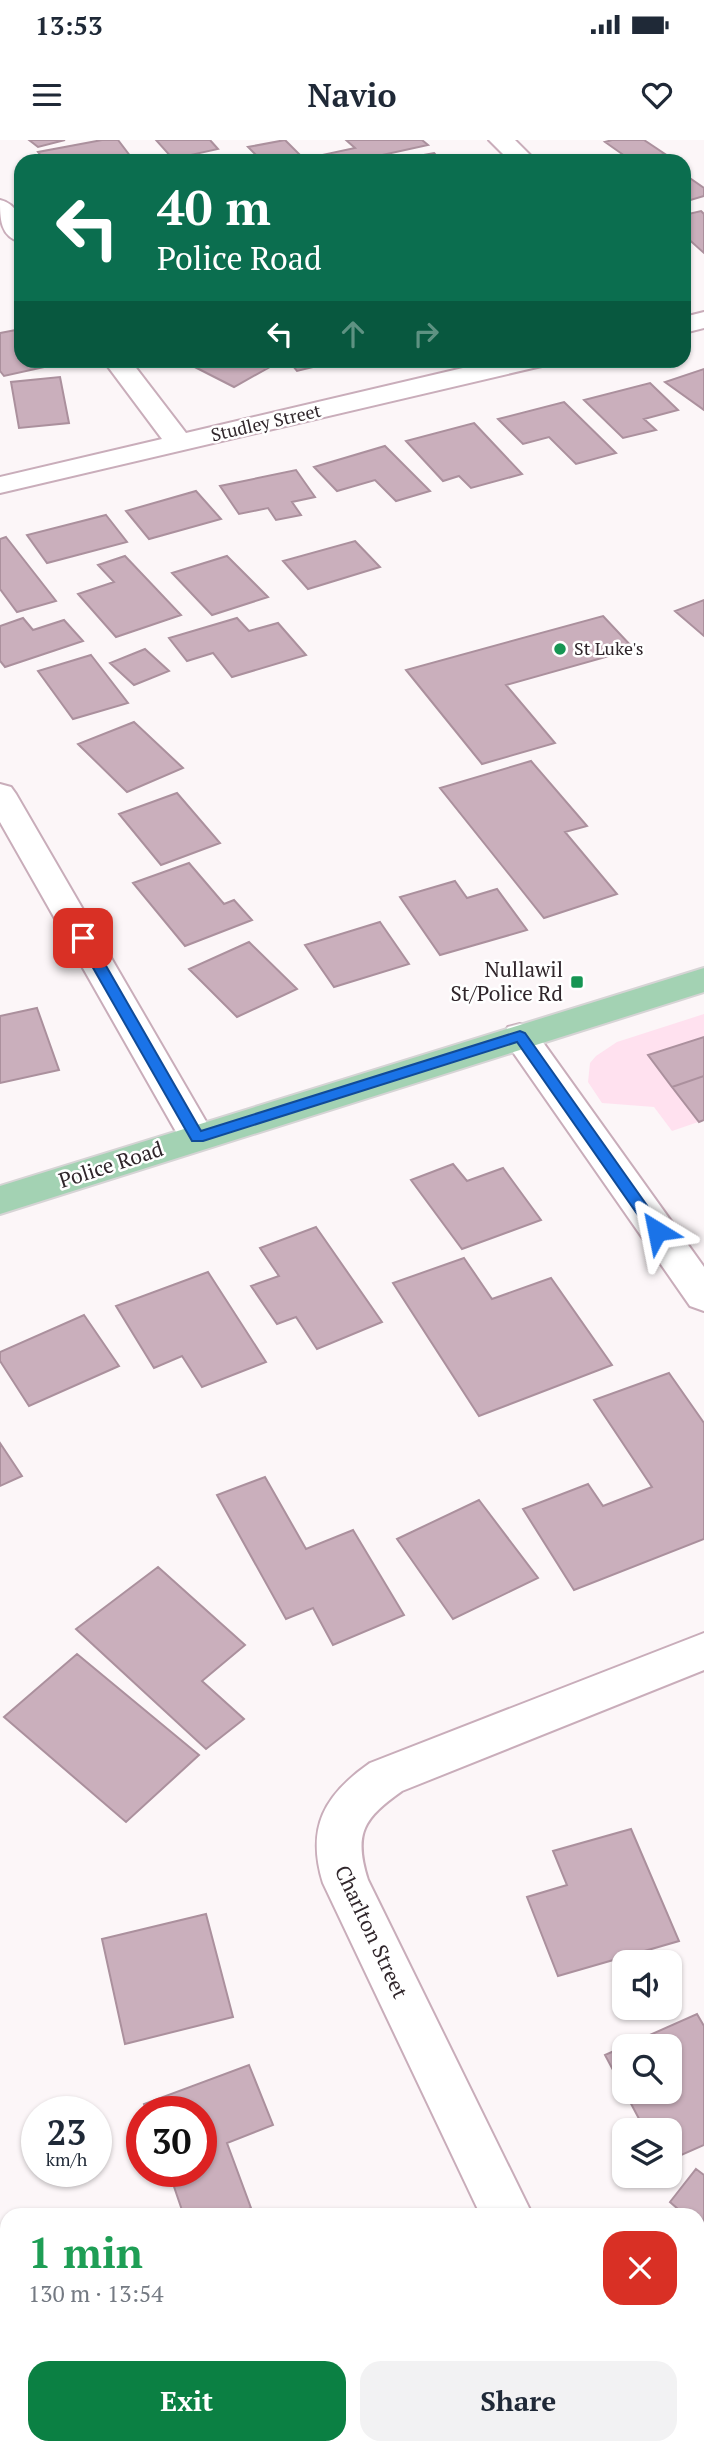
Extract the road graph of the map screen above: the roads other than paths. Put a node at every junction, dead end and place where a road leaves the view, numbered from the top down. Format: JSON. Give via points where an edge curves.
{"nodes":[{"id":1,"x":502,"y":140,"type":"edge"},
{"id":2,"x":517,"y":154,"type":"edge"},
{"id":3,"x":0,"y":207,"type":"edge"},
{"id":4,"x":14,"y":226,"type":"edge"},
{"id":5,"x":123,"y":368,"type":"edge"},
{"id":6,"x":499,"y":368,"type":"edge"},
{"id":7,"x":179,"y":443,"type":"junction"},
{"id":8,"x":0,"y":485,"type":"edge"},
{"id":9,"x":0,"y":794,"type":"edge"},
{"id":10,"x":704,"y":980,"type":"edge"},
{"id":11,"x":520,"y":1036,"type":"junction"},
{"id":12,"x":197,"y":1137,"type":"junction"},
{"id":13,"x":0,"y":1200,"type":"edge"},
{"id":14,"x":704,"y":1296,"type":"edge"},
{"id":15,"x":704,"y":1651,"type":"edge"},
{"id":16,"x":504,"y":2208,"type":"edge"}],
"edges":[{"from":1,"to":2,"type":"street"},
{"from":3,"to":4,"type":"street"},
{"from":5,"to":7,"type":"street"},
{"from":6,"to":7,"type":"street","name":"Studley Street"},
{"from":7,"to":8,"type":"street","name":"Studley Street"},
{"from":9,"to":12,"type":"street"},
{"from":10,"to":11,"type":"main road","name":"Police Road"},
{"from":11,"to":12,"type":"main road","name":"Police Road"},
{"from":11,"to":14,"type":"street"},
{"from":12,"to":13,"type":"main road","name":"Police Road"},
{"from":15,"to":16,"type":"street","name":"Charlton Street","via":[[386,1777],[367,1789],[340,1825],[337,1857],[345,1884]]}]}
